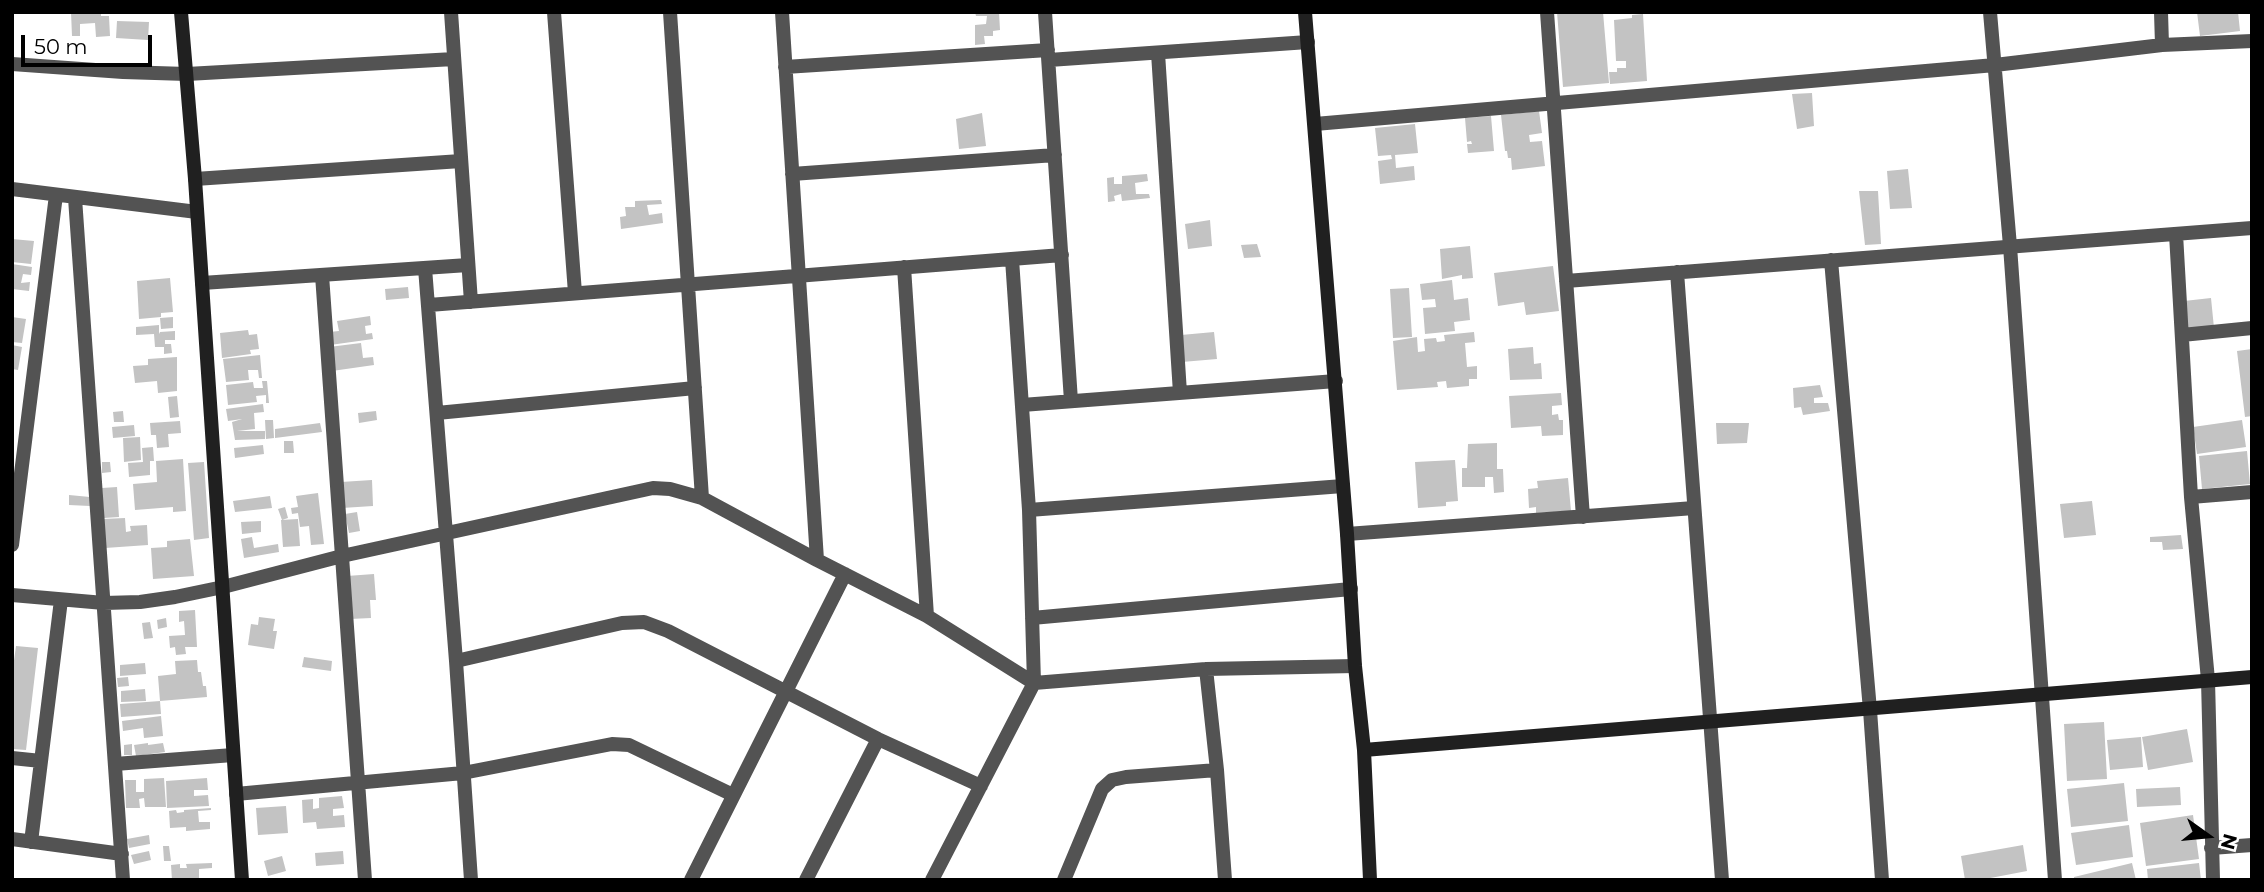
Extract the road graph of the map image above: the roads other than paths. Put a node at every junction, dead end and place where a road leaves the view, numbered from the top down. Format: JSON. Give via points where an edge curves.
{"nodes":[{"id":1,"x":181,"y":12,"type":"edge"},
{"id":2,"x":451,"y":12,"type":"edge"},
{"id":3,"x":554,"y":12,"type":"edge"},
{"id":4,"x":670,"y":12,"type":"edge"},
{"id":5,"x":782,"y":12,"type":"edge"},
{"id":6,"x":1045,"y":12,"type":"edge"},
{"id":7,"x":1305,"y":12,"type":"edge"},
{"id":8,"x":1547,"y":12,"type":"edge"},
{"id":9,"x":1990,"y":12,"type":"edge"},
{"id":10,"x":2161,"y":12,"type":"edge"},
{"id":11,"x":2252,"y":41,"type":"edge"},
{"id":12,"x":1308,"y":42,"type":"junction"},
{"id":13,"x":2162,"y":45,"type":"junction"},
{"id":14,"x":1158,"y":52,"type":"junction"},
{"id":15,"x":1048,"y":55,"type":"junction"},
{"id":16,"x":454,"y":59,"type":"junction"},
{"id":17,"x":12,"y":64,"type":"edge"},
{"id":18,"x":1995,"y":65,"type":"junction"},
{"id":19,"x":785,"y":67,"type":"junction"},
{"id":20,"x":187,"y":74,"type":"junction"},
{"id":21,"x":1553,"y":103,"type":"junction"},
{"id":22,"x":1315,"y":124,"type":"junction"},
{"id":23,"x":1055,"y":155,"type":"junction"},
{"id":24,"x":461,"y":160,"type":"junction"},
{"id":25,"x":792,"y":174,"type":"junction"},
{"id":26,"x":195,"y":179,"type":"junction"},
{"id":27,"x":12,"y":189,"type":"edge"},
{"id":28,"x":56,"y":195,"type":"junction"},
{"id":29,"x":75,"y":198,"type":"junction"},
{"id":30,"x":197,"y":212,"type":"junction"},
{"id":31,"x":2252,"y":228,"type":"edge"},
{"id":32,"x":2176,"y":234,"type":"junction"},
{"id":33,"x":2010,"y":246,"type":"junction"},
{"id":34,"x":1062,"y":255,"type":"junction"},
{"id":35,"x":1012,"y":259,"type":"junction"},
{"id":36,"x":1831,"y":260,"type":"junction"},
{"id":37,"x":468,"y":265,"type":"junction"},
{"id":38,"x":904,"y":267,"type":"junction"},
{"id":39,"x":425,"y":268,"type":"junction"},
{"id":40,"x":1677,"y":272,"type":"junction"},
{"id":41,"x":322,"y":275,"type":"junction"},
{"id":42,"x":799,"y":276,"type":"junction"},
{"id":43,"x":1566,"y":281,"type":"junction"},
{"id":44,"x":202,"y":283,"type":"junction"},
{"id":45,"x":688,"y":284,"type":"junction"},
{"id":46,"x":575,"y":293,"type":"junction"},
{"id":47,"x":471,"y":302,"type":"junction"},
{"id":48,"x":429,"y":305,"type":"junction"},
{"id":49,"x":2252,"y":328,"type":"edge"},
{"id":50,"x":2182,"y":335,"type":"junction"},
{"id":51,"x":1336,"y":381,"type":"junction"},
{"id":52,"x":695,"y":388,"type":"junction"},
{"id":53,"x":1180,"y":393,"type":"junction"},
{"id":54,"x":1072,"y":401,"type":"junction"},
{"id":55,"x":1022,"y":405,"type":"junction"},
{"id":56,"x":437,"y":413,"type":"junction"},
{"id":57,"x":1343,"y":486,"type":"junction"},
{"id":58,"x":2252,"y":492,"type":"edge"},
{"id":59,"x":2192,"y":497,"type":"junction"},
{"id":60,"x":702,"y":498,"type":"junction"},
{"id":61,"x":1693,"y":508,"type":"junction"},
{"id":62,"x":1029,"y":510,"type":"junction"},
{"id":63,"x":1583,"y":517,"type":"junction"},
{"id":64,"x":444,"y":533,"type":"junction"},
{"id":65,"x":1348,"y":534,"type":"junction"},
{"id":66,"x":12,"y":545,"type":"edge"},
{"id":67,"x":342,"y":556,"type":"junction"},
{"id":68,"x":817,"y":560,"type":"junction"},
{"id":69,"x":845,"y":574,"type":"junction"},
{"id":70,"x":223,"y":587,"type":"junction"},
{"id":71,"x":1351,"y":589,"type":"junction"},
{"id":72,"x":12,"y":594,"type":"edge"},
{"id":73,"x":61,"y":600,"type":"junction"},
{"id":74,"x":104,"y":603,"type":"junction"},
{"id":75,"x":927,"y":616,"type":"junction"},
{"id":76,"x":1032,"y":618,"type":"junction"},
{"id":77,"x":456,"y":661,"type":"junction"},
{"id":78,"x":1355,"y":666,"type":"junction"},
{"id":79,"x":1206,"y":669,"type":"junction"},
{"id":80,"x":2252,"y":677,"type":"edge"},
{"id":81,"x":2208,"y":680,"type":"junction"},
{"id":82,"x":1034,"y":683,"type":"junction"},
{"id":83,"x":787,"y":692,"type":"junction"},
{"id":84,"x":2042,"y":696,"type":"junction"},
{"id":85,"x":1870,"y":710,"type":"junction"},
{"id":86,"x":1710,"y":723,"type":"junction"},
{"id":87,"x":878,"y":739,"type":"junction"},
{"id":88,"x":1364,"y":750,"type":"junction"},
{"id":89,"x":233,"y":755,"type":"junction"},
{"id":90,"x":12,"y":758,"type":"edge"},
{"id":91,"x":41,"y":761,"type":"junction"},
{"id":92,"x":115,"y":764,"type":"junction"},
{"id":93,"x":1217,"y":770,"type":"junction"},
{"id":94,"x":463,"y":773,"type":"junction"},
{"id":95,"x":359,"y":782,"type":"junction"},
{"id":96,"x":981,"y":786,"type":"junction"},
{"id":97,"x":236,"y":794,"type":"junction"},
{"id":98,"x":733,"y":795,"type":"junction"},
{"id":99,"x":12,"y":839,"type":"edge"},
{"id":100,"x":31,"y":842,"type":"junction"},
{"id":101,"x":2252,"y":845,"type":"edge"},
{"id":102,"x":2211,"y":848,"type":"junction"},
{"id":103,"x":121,"y":854,"type":"junction"},
{"id":104,"x":123,"y":880,"type":"edge"},
{"id":105,"x":242,"y":880,"type":"edge"},
{"id":106,"x":366,"y":880,"type":"edge"},
{"id":107,"x":471,"y":880,"type":"edge"},
{"id":108,"x":691,"y":880,"type":"edge"},
{"id":109,"x":806,"y":880,"type":"edge"},
{"id":110,"x":932,"y":880,"type":"edge"},
{"id":111,"x":1064,"y":880,"type":"edge"},
{"id":112,"x":1224,"y":880,"type":"edge"},
{"id":113,"x":1370,"y":880,"type":"edge"},
{"id":114,"x":1722,"y":880,"type":"edge"},
{"id":115,"x":1882,"y":880,"type":"edge"},
{"id":116,"x":2055,"y":880,"type":"edge"},
{"id":117,"x":2213,"y":880,"type":"edge"}],
"edges":[{"from":1,"to":20,"type":"street"},
{"from":2,"to":16,"type":"street"},
{"from":3,"to":46,"type":"street"},
{"from":4,"to":45,"type":"street"},
{"from":5,"to":19,"type":"street"},
{"from":6,"to":15,"type":"street"},
{"from":7,"to":12,"type":"street"},
{"from":8,"to":21,"type":"street"},
{"from":9,"to":18,"type":"street"},
{"from":10,"to":13,"type":"street"},
{"from":11,"to":13,"type":"street"},
{"from":12,"to":14,"type":"street"},
{"from":12,"to":22,"type":"street"},
{"from":13,"to":18,"type":"street"},
{"from":14,"to":15,"type":"street"},
{"from":14,"to":53,"type":"street"},
{"from":15,"to":19,"type":"street"},
{"from":15,"to":23,"type":"street"},
{"from":16,"to":20,"type":"street"},
{"from":16,"to":24,"type":"street"},
{"from":17,"to":20,"type":"street"},
{"from":18,"to":21,"type":"street"},
{"from":18,"to":33,"type":"street"},
{"from":19,"to":25,"type":"street"},
{"from":20,"to":26,"type":"street"},
{"from":21,"to":22,"type":"street"},
{"from":21,"to":43,"type":"street"},
{"from":22,"to":51,"type":"street"},
{"from":23,"to":25,"type":"street"},
{"from":23,"to":34,"type":"street"},
{"from":24,"to":26,"type":"street"},
{"from":24,"to":37,"type":"street"},
{"from":25,"to":42,"type":"street"},
{"from":26,"to":30,"type":"street"},
{"from":27,"to":28,"type":"street"},
{"from":28,"to":29,"type":"street"},
{"from":28,"to":66,"type":"street"},
{"from":29,"to":30,"type":"street"},
{"from":29,"to":74,"type":"street"},
{"from":30,"to":44,"type":"street"},
{"from":31,"to":32,"type":"street"},
{"from":32,"to":33,"type":"street"},
{"from":32,"to":50,"type":"street"},
{"from":33,"to":36,"type":"street"},
{"from":33,"to":84,"type":"street"},
{"from":34,"to":35,"type":"street"},
{"from":34,"to":54,"type":"street"},
{"from":35,"to":38,"type":"street"},
{"from":35,"to":55,"type":"street"},
{"from":36,"to":40,"type":"street"},
{"from":36,"to":85,"type":"street"},
{"from":37,"to":39,"type":"street"},
{"from":37,"to":47,"type":"street"},
{"from":38,"to":42,"type":"street"},
{"from":38,"to":75,"type":"street"},
{"from":39,"to":41,"type":"street"},
{"from":39,"to":48,"type":"street"},
{"from":40,"to":43,"type":"street"},
{"from":40,"to":61,"type":"street"},
{"from":41,"to":44,"type":"street"},
{"from":41,"to":67,"type":"street"},
{"from":42,"to":45,"type":"street"},
{"from":42,"to":68,"type":"street"},
{"from":43,"to":63,"type":"street"},
{"from":44,"to":70,"type":"street"},
{"from":45,"to":46,"type":"street"},
{"from":45,"to":52,"type":"street"},
{"from":46,"to":47,"type":"street"},
{"from":47,"to":48,"type":"street"},
{"from":48,"to":56,"type":"street"},
{"from":49,"to":50,"type":"street"},
{"from":50,"to":59,"type":"street"},
{"from":51,"to":53,"type":"street"},
{"from":51,"to":57,"type":"street"},
{"from":52,"to":56,"type":"street"},
{"from":52,"to":60,"type":"street"},
{"from":53,"to":54,"type":"street"},
{"from":54,"to":55,"type":"street"},
{"from":55,"to":62,"type":"street"},
{"from":56,"to":64,"type":"street"},
{"from":57,"to":62,"type":"street"},
{"from":57,"to":65,"type":"street"},
{"from":58,"to":59,"type":"street"},
{"from":59,"to":81,"type":"street"},
{"from":60,"to":64,"type":"street","via":[[653,488]]},
{"from":60,"to":68,"type":"street"},
{"from":61,"to":63,"type":"street"},
{"from":61,"to":86,"type":"street"},
{"from":62,"to":76,"type":"street"},
{"from":63,"to":65,"type":"street"},
{"from":64,"to":67,"type":"street"},
{"from":64,"to":77,"type":"street"},
{"from":65,"to":71,"type":"street"},
{"from":67,"to":70,"type":"street"},
{"from":67,"to":95,"type":"street"},
{"from":68,"to":69,"type":"street"},
{"from":69,"to":75,"type":"street"},
{"from":69,"to":83,"type":"street"},
{"from":70,"to":74,"type":"street","via":[[140,602]]},
{"from":70,"to":89,"type":"street"},
{"from":71,"to":76,"type":"street"},
{"from":71,"to":78,"type":"street"},
{"from":72,"to":73,"type":"street"},
{"from":73,"to":74,"type":"street"},
{"from":73,"to":91,"type":"street"},
{"from":74,"to":92,"type":"street"},
{"from":75,"to":82,"type":"street"},
{"from":76,"to":82,"type":"street"},
{"from":77,"to":83,"type":"street","via":[[644,622]]},
{"from":77,"to":94,"type":"street"},
{"from":78,"to":79,"type":"street"},
{"from":78,"to":88,"type":"street"},
{"from":79,"to":82,"type":"street"},
{"from":79,"to":93,"type":"street"},
{"from":80,"to":81,"type":"street"},
{"from":81,"to":84,"type":"street"},
{"from":81,"to":102,"type":"street"},
{"from":82,"to":96,"type":"street"},
{"from":83,"to":87,"type":"street"},
{"from":83,"to":98,"type":"street"},
{"from":84,"to":85,"type":"street"},
{"from":84,"to":116,"type":"street"},
{"from":85,"to":86,"type":"street"},
{"from":85,"to":115,"type":"street"},
{"from":86,"to":88,"type":"street"},
{"from":86,"to":114,"type":"street"},
{"from":87,"to":96,"type":"street"},
{"from":87,"to":109,"type":"street"},
{"from":88,"to":113,"type":"street"},
{"from":89,"to":92,"type":"street"},
{"from":89,"to":97,"type":"street"},
{"from":90,"to":91,"type":"street"},
{"from":91,"to":100,"type":"street"},
{"from":92,"to":103,"type":"street"},
{"from":93,"to":111,"type":"street","via":[[1112,780],[1102,789]]},
{"from":93,"to":112,"type":"street"},
{"from":94,"to":95,"type":"street"},
{"from":94,"to":98,"type":"street","via":[[612,744],[629,745]]},
{"from":94,"to":107,"type":"street"},
{"from":95,"to":97,"type":"street"},
{"from":95,"to":106,"type":"street"},
{"from":96,"to":110,"type":"street"},
{"from":97,"to":105,"type":"street"},
{"from":98,"to":108,"type":"street"},
{"from":99,"to":100,"type":"street"},
{"from":100,"to":103,"type":"street"},
{"from":101,"to":102,"type":"street"},
{"from":102,"to":117,"type":"street"},
{"from":103,"to":104,"type":"street"}]}
